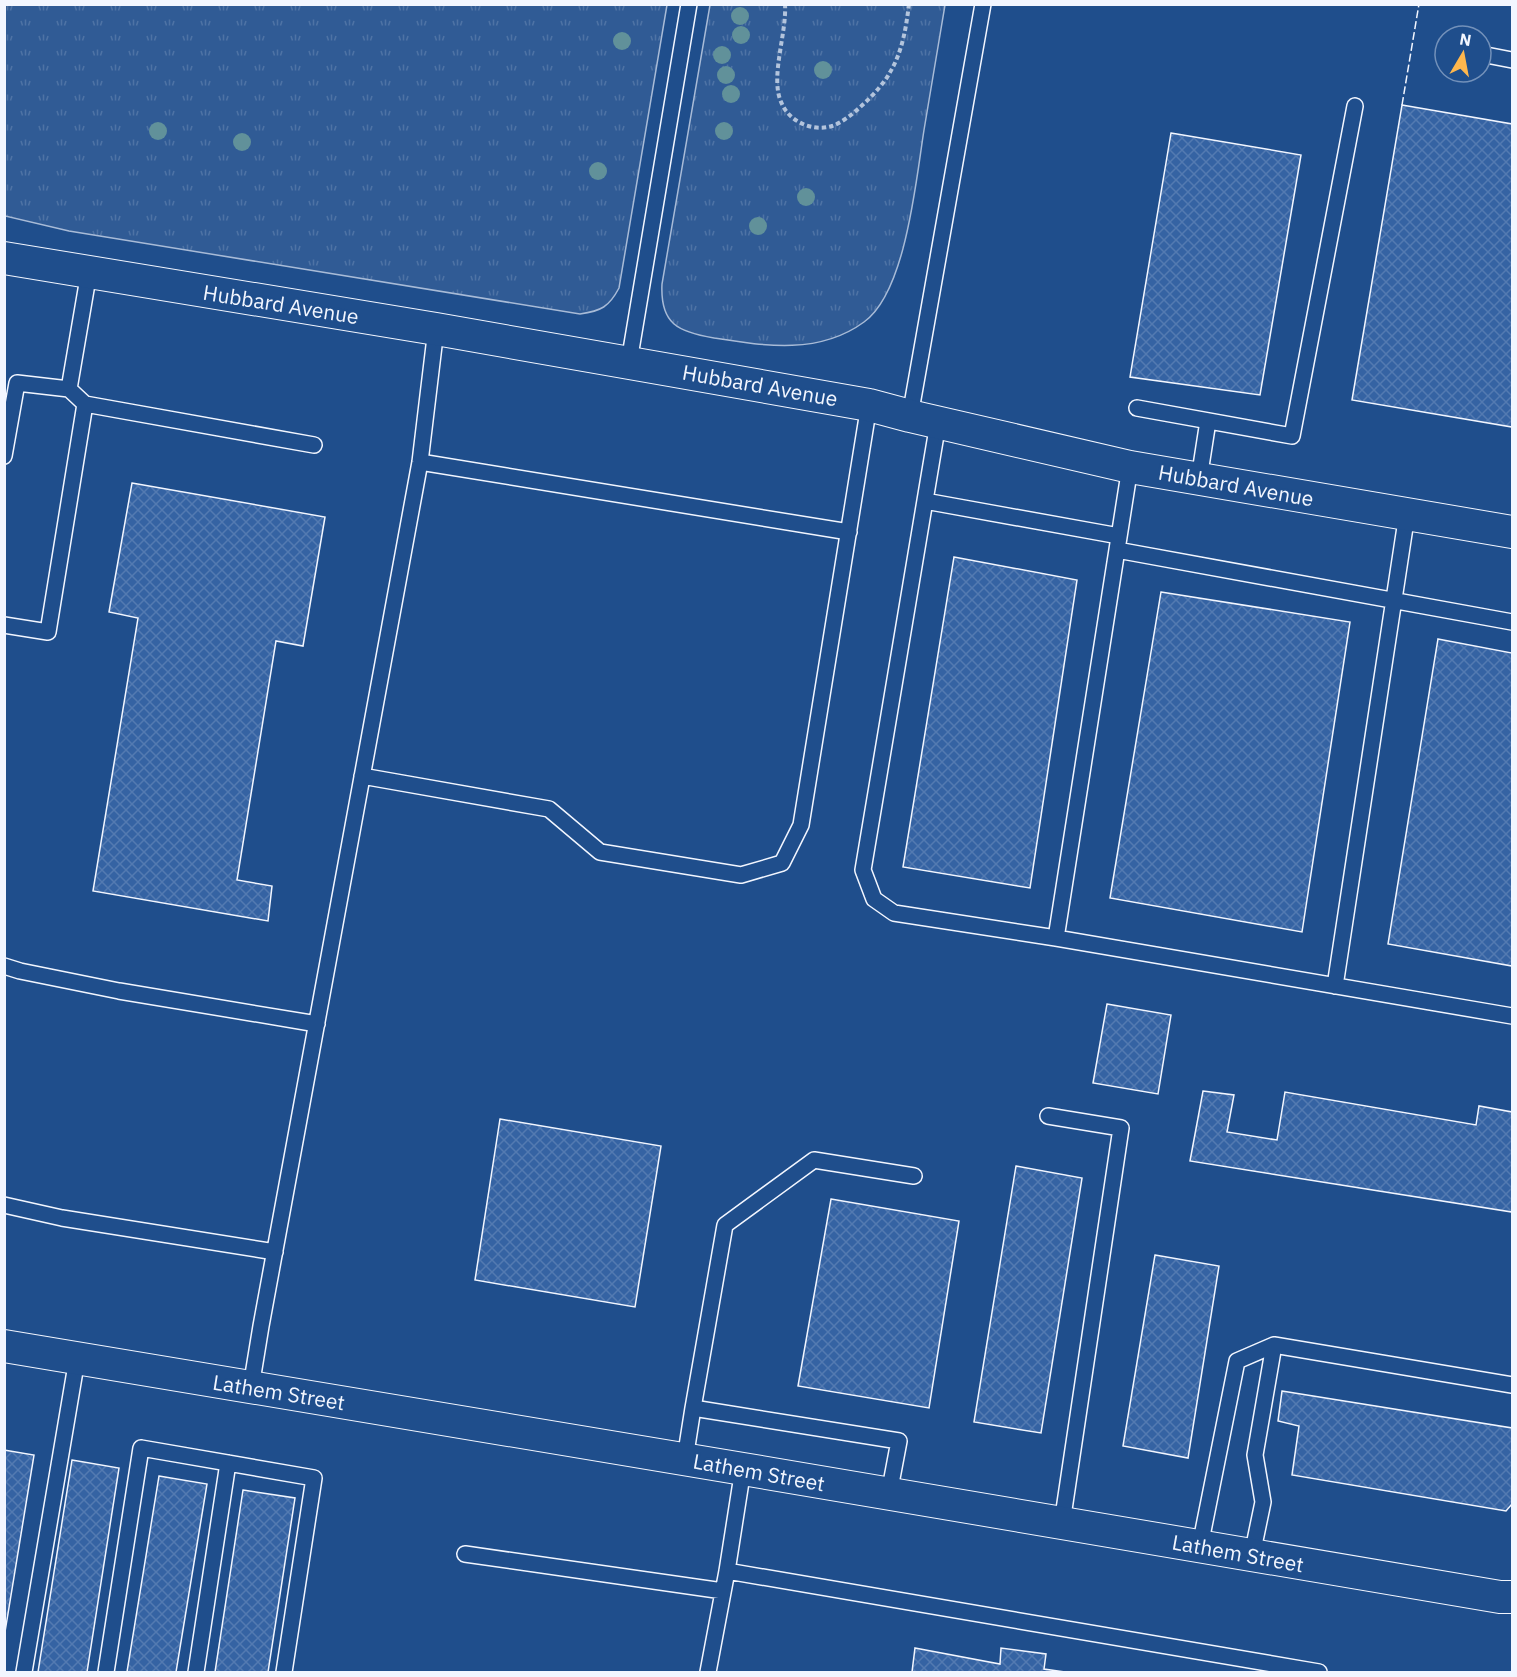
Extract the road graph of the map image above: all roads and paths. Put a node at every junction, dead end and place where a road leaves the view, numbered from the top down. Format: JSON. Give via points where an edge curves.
{"nodes":[{"id":1,"x":689,"y":4,"type":"edge"},
{"id":2,"x":785,"y":4,"type":"edge"},
{"id":3,"x":909,"y":4,"type":"edge"},
{"id":4,"x":983,"y":4,"type":"edge"},
{"id":5,"x":1493,"y":56,"type":"edge"},
{"id":6,"x":1512,"y":60,"type":"edge"},
{"id":7,"x":1355,"y":106,"type":"dead end"},
{"id":8,"x":4,"y":258,"type":"edge"},
{"id":9,"x":89,"y":272,"type":"junction"},
{"id":10,"x":436,"y":329,"type":"junction"},
{"id":11,"x":629,"y":362,"type":"junction"},
{"id":12,"x":69,"y":389,"type":"junction"},
{"id":13,"x":85,"y":404,"type":"junction"},
{"id":14,"x":869,"y":405,"type":"junction"},
{"id":15,"x":1137,"y":408,"type":"dead end"},
{"id":16,"x":924,"y":420,"type":"junction"},
{"id":17,"x":1209,"y":421,"type":"junction"},
{"id":18,"x":314,"y":445,"type":"dead end"},
{"id":19,"x":4,"y":456,"type":"edge"},
{"id":20,"x":420,"y":462,"type":"junction"},
{"id":21,"x":1130,"y":467,"type":"junction"},
{"id":22,"x":1199,"y":479,"type":"junction"},
{"id":23,"x":925,"y":501,"type":"junction"},
{"id":24,"x":1407,"y":514,"type":"junction"},
{"id":25,"x":849,"y":532,"type":"junction"},
{"id":26,"x":1512,"y":532,"type":"edge"},
{"id":27,"x":1118,"y":543,"type":"junction"},
{"id":28,"x":1394,"y":601,"type":"junction"},
{"id":29,"x":1512,"y":622,"type":"edge"},
{"id":30,"x":4,"y":625,"type":"edge"},
{"id":31,"x":362,"y":776,"type":"junction"},
{"id":32,"x":1056,"y":938,"type":"junction"},
{"id":33,"x":4,"y":966,"type":"edge"},
{"id":34,"x":1335,"y":986,"type":"junction"},
{"id":35,"x":1512,"y":1016,"type":"edge"},
{"id":36,"x":317,"y":1024,"type":"junction"},
{"id":37,"x":1048,"y":1116,"type":"dead end"},
{"id":38,"x":914,"y":1176,"type":"dead end"},
{"id":39,"x":4,"y":1205,"type":"edge"},
{"id":40,"x":275,"y":1252,"type":"junction"},
{"id":41,"x":4,"y":1346,"type":"edge"},
{"id":42,"x":1274,"y":1346,"type":"junction"},
{"id":43,"x":77,"y":1359,"type":"junction"},
{"id":44,"x":1512,"y":1385,"type":"edge"},
{"id":45,"x":251,"y":1387,"type":"junction"},
{"id":46,"x":693,"y":1408,"type":"junction"},
{"id":47,"x":685,"y":1459,"type":"junction"},
{"id":48,"x":228,"y":1463,"type":"junction"},
{"id":49,"x":743,"y":1469,"type":"junction"},
{"id":50,"x":889,"y":1494,"type":"junction"},
{"id":51,"x":1062,"y":1523,"type":"junction"},
{"id":52,"x":1200,"y":1546,"type":"junction"},
{"id":53,"x":465,"y":1554,"type":"dead end"},
{"id":54,"x":1252,"y":1556,"type":"junction"},
{"id":55,"x":727,"y":1571,"type":"junction"},
{"id":56,"x":723,"y":1591,"type":"junction"},
{"id":57,"x":1512,"y":1598,"type":"edge"},
{"id":58,"x":24,"y":1672,"type":"edge"},
{"id":59,"x":106,"y":1672,"type":"edge"},
{"id":60,"x":196,"y":1672,"type":"edge"},
{"id":61,"x":284,"y":1672,"type":"edge"},
{"id":62,"x":708,"y":1672,"type":"edge"},
{"id":63,"x":1319,"y":1672,"type":"edge"}],
"edges":[{"from":1,"to":11,"type":"lane"},
{"from":2,"to":3,"type":"path","via":[[777,86],[782,104],[794,119],[809,127],[832,126],[859,109],[888,77],[899,56]]},
{"from":4,"to":16,"type":"lane"},
{"from":5,"to":6,"type":"lane"},
{"from":7,"to":17,"type":"lane","via":[[1292,436]]},
{"from":8,"to":9,"type":"street","name":"Hubbard Avenue"},
{"from":9,"to":10,"type":"street","name":"Hubbard Avenue"},
{"from":9,"to":12,"type":"lane"},
{"from":10,"to":11,"type":"street","name":"Hubbard Avenue"},
{"from":10,"to":20,"type":"lane"},
{"from":11,"to":14,"type":"street","name":"Hubbard Avenue"},
{"from":12,"to":13,"type":"lane"},
{"from":12,"to":19,"type":"lane","via":[[17,383]]},
{"from":13,"to":18,"type":"lane"},
{"from":13,"to":30,"type":"lane","via":[[48,632]]},
{"from":14,"to":16,"type":"street","name":"Hubbard Avenue"},
{"from":14,"to":25,"type":"lane"},
{"from":15,"to":17,"type":"lane"},
{"from":16,"to":21,"type":"street","name":"Hubbard Avenue"},
{"from":16,"to":23,"type":"lane"},
{"from":17,"to":22,"type":"lane"},
{"from":20,"to":25,"type":"lane"},
{"from":20,"to":31,"type":"lane"},
{"from":21,"to":22,"type":"street","name":"Hubbard Avenue"},
{"from":21,"to":27,"type":"lane"},
{"from":22,"to":24,"type":"street","name":"Hubbard Avenue"},
{"from":23,"to":27,"type":"lane"},
{"from":23,"to":32,"type":"lane","via":[[863,870],[874,899],[894,913]]},
{"from":24,"to":26,"type":"street","name":"Hubbard Avenue"},
{"from":24,"to":28,"type":"lane"},
{"from":25,"to":31,"type":"lane","via":[[801,825],[782,863],[741,875],[600,852],[549,809]]},
{"from":27,"to":28,"type":"lane"},
{"from":27,"to":32,"type":"lane"},
{"from":28,"to":29,"type":"lane"},
{"from":28,"to":34,"type":"lane"},
{"from":31,"to":36,"type":"lane"},
{"from":32,"to":34,"type":"lane"},
{"from":33,"to":36,"type":"lane","via":[[119,991]]},
{"from":34,"to":35,"type":"lane"},
{"from":36,"to":40,"type":"lane"},
{"from":37,"to":51,"type":"lane","via":[[1121,1128]]},
{"from":38,"to":46,"type":"lane","via":[[814,1160],[725,1225]]},
{"from":39,"to":40,"type":"lane"},
{"from":40,"to":45,"type":"lane"},
{"from":41,"to":43,"type":"street","name":"Lathem Street"},
{"from":42,"to":44,"type":"lane"},
{"from":42,"to":52,"type":"lane","via":[[1237,1361]]},
{"from":42,"to":54,"type":"lane","via":[[1255,1455],[1263,1502]]},
{"from":43,"to":45,"type":"street","name":"Lathem Street"},
{"from":43,"to":58,"type":"lane"},
{"from":45,"to":47,"type":"street","name":"Lathem Street"},
{"from":46,"to":47,"type":"lane"},
{"from":46,"to":50,"type":"lane","via":[[899,1441]]},
{"from":47,"to":49,"type":"street","name":"Lathem Street"},
{"from":48,"to":59,"type":"lane","via":[[141,1448]]},
{"from":48,"to":60,"type":"lane"},
{"from":48,"to":61,"type":"lane","via":[[314,1478]]},
{"from":49,"to":50,"type":"street","name":"Lathem Street"},
{"from":49,"to":55,"type":"lane"},
{"from":50,"to":51,"type":"street","name":"Lathem Street"},
{"from":51,"to":52,"type":"street","name":"Lathem Street"},
{"from":52,"to":54,"type":"street","name":"Lathem Street"},
{"from":53,"to":56,"type":"lane"},
{"from":54,"to":57,"type":"street","name":"Lathem Street"},
{"from":55,"to":56,"type":"lane"},
{"from":55,"to":63,"type":"lane"},
{"from":56,"to":62,"type":"lane"}]}
